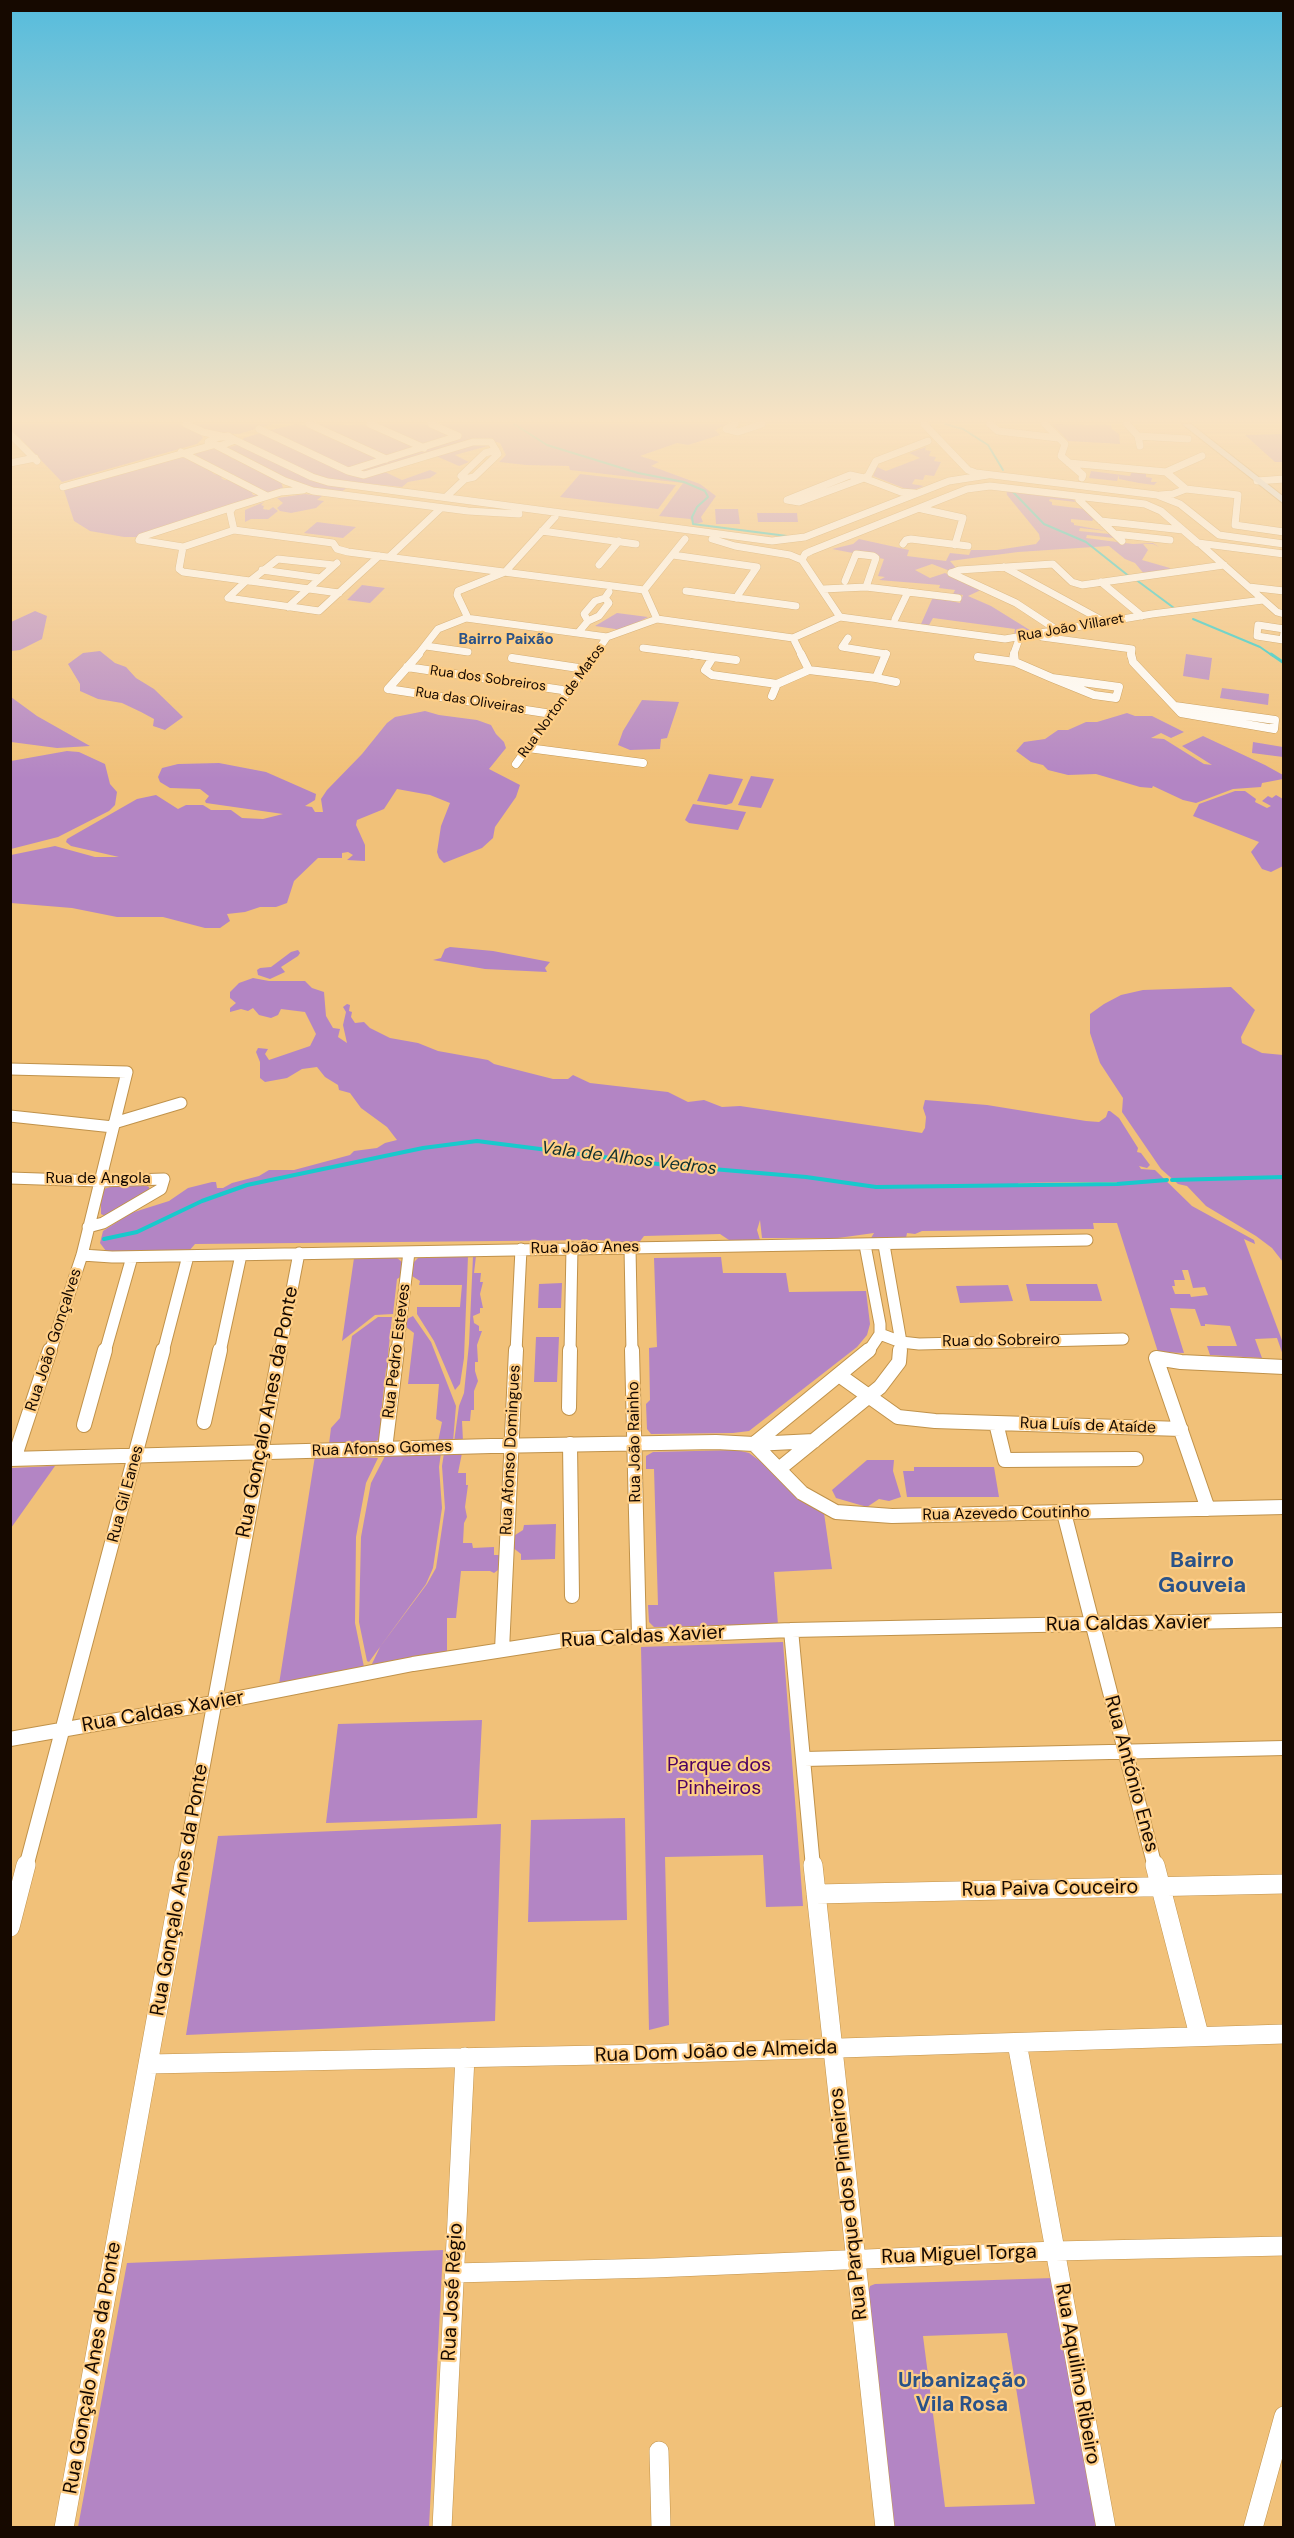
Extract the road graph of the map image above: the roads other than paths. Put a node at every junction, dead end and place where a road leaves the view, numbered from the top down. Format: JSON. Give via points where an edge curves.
{"nodes":[{"id":1,"x":154,"y":542,"type":"edge"},
{"id":2,"x":197,"y":542,"type":"edge"},
{"id":3,"x":329,"y":542,"type":"edge"},
{"id":4,"x":404,"y":542,"type":"edge"},
{"id":5,"x":532,"y":542,"type":"edge"},
{"id":6,"x":618,"y":542,"type":"edge"},
{"id":7,"x":627,"y":542,"type":"edge"},
{"id":8,"x":682,"y":542,"type":"edge"},
{"id":9,"x":722,"y":542,"type":"edge"},
{"id":10,"x":767,"y":542,"type":"edge"},
{"id":11,"x":824,"y":542,"type":"edge"},
{"id":12,"x":835,"y":542,"type":"edge"},
{"id":13,"x":941,"y":542,"type":"edge"},
{"id":14,"x":1198,"y":542,"type":"edge"},
{"id":15,"x":1203,"y":542,"type":"edge"},
{"id":16,"x":636,"y":544,"type":"dead end"},
{"id":17,"x":955,"y":544,"type":"joint"},
{"id":18,"x":825,"y":546,"type":"junction"},
{"id":19,"x":968,"y":546,"type":"dead end"},
{"id":20,"x":183,"y":547,"type":"junction"},
{"id":21,"x":1227,"y":547,"type":"junction"},
{"id":22,"x":763,"y":551,"type":"junction"},
{"id":23,"x":811,"y":551,"type":"junction"},
{"id":24,"x":348,"y":552,"type":"junction"},
{"id":25,"x":778,"y":553,"type":"junction"},
{"id":26,"x":1210,"y":553,"type":"junction"},
{"id":27,"x":1284,"y":554,"type":"edge"},
{"id":28,"x":672,"y":555,"type":"junction"},
{"id":29,"x":379,"y":556,"type":"junction"},
{"id":30,"x":389,"y":557,"type":"junction"},
{"id":31,"x":802,"y":560,"type":"junction"},
{"id":32,"x":334,"y":565,"type":"junction"},
{"id":33,"x":599,"y":566,"type":"dead end"},
{"id":34,"x":1224,"y":566,"type":"junction"},
{"id":35,"x":1003,"y":567,"type":"junction"},
{"id":36,"x":262,"y":570,"type":"junction"},
{"id":37,"x":505,"y":572,"type":"junction"},
{"id":38,"x":320,"y":578,"type":"junction"},
{"id":39,"x":248,"y":581,"type":"junction"},
{"id":40,"x":845,"y":581,"type":"dead end"},
{"id":41,"x":1101,"y":582,"type":"junction"},
{"id":42,"x":1082,"y":585,"type":"junction"},
{"id":43,"x":614,"y":586,"type":"junction"},
{"id":44,"x":866,"y":587,"type":"junction"},
{"id":45,"x":1249,"y":587,"type":"junction"},
{"id":46,"x":308,"y":589,"type":"junction"},
{"id":47,"x":823,"y":589,"type":"junction"},
{"id":48,"x":644,"y":591,"type":"junction"},
{"id":49,"x":686,"y":591,"type":"dead end"},
{"id":50,"x":1284,"y":591,"type":"edge"},
{"id":51,"x":908,"y":592,"type":"junction"},
{"id":52,"x":339,"y":593,"type":"junction"},
{"id":53,"x":1053,"y":594,"type":"junction"},
{"id":54,"x":605,"y":598,"type":"junction"},
{"id":55,"x":736,"y":598,"type":"junction"},
{"id":56,"x":958,"y":598,"type":"dead end"},
{"id":57,"x":1265,"y":602,"type":"junction"},
{"id":58,"x":1284,"y":606,"type":"edge"},
{"id":59,"x":288,"y":607,"type":"junction"},
{"id":60,"x":1284,"y":614,"type":"edge"},
{"id":61,"x":1142,"y":615,"type":"junction"},
{"id":62,"x":790,"y":616,"type":"dead end"},
{"id":63,"x":840,"y":617,"type":"junction"},
{"id":64,"x":468,"y":618,"type":"junction"},
{"id":65,"x":657,"y":619,"type":"junction"},
{"id":66,"x":895,"y":619,"type":"dead end"},
{"id":67,"x":588,"y":621,"type":"junction"},
{"id":68,"x":1105,"y":622,"type":"junction"},
{"id":69,"x":578,"y":633,"type":"junction"},
{"id":70,"x":1054,"y":634,"type":"junction"},
{"id":71,"x":1028,"y":636,"type":"junction"},
{"id":72,"x":607,"y":637,"type":"junction"},
{"id":73,"x":793,"y":638,"type":"junction"},
{"id":74,"x":848,"y":638,"type":"dead end"},
{"id":75,"x":1015,"y":640,"type":"junction"},
{"id":76,"x":1036,"y":644,"type":"junction"},
{"id":77,"x":426,"y":646,"type":"junction"},
{"id":78,"x":842,"y":647,"type":"junction"},
{"id":79,"x":643,"y":648,"type":"dead end"},
{"id":80,"x":468,"y":652,"type":"dead end"},
{"id":81,"x":838,"y":655,"type":"dead end"},
{"id":82,"x":713,"y":657,"type":"junction"},
{"id":83,"x":978,"y":657,"type":"dead end"},
{"id":84,"x":1131,"y":657,"type":"junction"},
{"id":85,"x":512,"y":658,"type":"dead end"},
{"id":86,"x":736,"y":660,"type":"dead end"},
{"id":87,"x":1015,"y":662,"type":"junction"},
{"id":88,"x":407,"y":668,"type":"junction"},
{"id":89,"x":585,"y":669,"type":"junction"},
{"id":90,"x":809,"y":670,"type":"junction"},
{"id":91,"x":876,"y":678,"type":"junction"},
{"id":92,"x":1052,"y":678,"type":"junction"},
{"id":93,"x":896,"y":682,"type":"dead end"},
{"id":94,"x":777,"y":684,"type":"junction"},
{"id":95,"x":569,"y":691,"type":"junction"},
{"id":96,"x":772,"y":696,"type":"dead end"},
{"id":97,"x":1174,"y":706,"type":"junction"},
{"id":98,"x":552,"y":714,"type":"junction"},
{"id":99,"x":528,"y":748,"type":"junction"},
{"id":100,"x":643,"y":763,"type":"dead end"},
{"id":101,"x":516,"y":764,"type":"dead end"},
{"id":102,"x":10,"y":1070,"type":"edge"},
{"id":103,"x":181,"y":1103,"type":"dead end"},
{"id":104,"x":10,"y":1116,"type":"edge"},
{"id":105,"x":113,"y":1125,"type":"junction"},
{"id":106,"x":10,"y":1178,"type":"edge"},
{"id":107,"x":99,"y":1181,"type":"junction"},
{"id":108,"x":88,"y":1227,"type":"junction"},
{"id":109,"x":1088,"y":1240,"type":"dead end"},
{"id":110,"x":865,"y":1245,"type":"junction"},
{"id":111,"x":884,"y":1245,"type":"junction"},
{"id":112,"x":572,"y":1248,"type":"junction"},
{"id":113,"x":630,"y":1248,"type":"junction"},
{"id":114,"x":521,"y":1249,"type":"junction"},
{"id":115,"x":409,"y":1252,"type":"junction"},
{"id":116,"x":299,"y":1253,"type":"junction"},
{"id":117,"x":241,"y":1254,"type":"junction"},
{"id":118,"x":82,"y":1255,"type":"junction"},
{"id":119,"x":188,"y":1256,"type":"junction"},
{"id":120,"x":132,"y":1257,"type":"junction"},
{"id":121,"x":880,"y":1334,"type":"junction"},
{"id":122,"x":1123,"y":1339,"type":"dead end"},
{"id":123,"x":901,"y":1342,"type":"junction"},
{"id":124,"x":1284,"y":1367,"type":"edge"},
{"id":125,"x":839,"y":1375,"type":"junction"},
{"id":126,"x":867,"y":1396,"type":"junction"},
{"id":127,"x":569,"y":1408,"type":"dead end"},
{"id":128,"x":204,"y":1422,"type":"dead end"},
{"id":129,"x":996,"y":1423,"type":"junction"},
{"id":130,"x":84,"y":1425,"type":"dead end"},
{"id":131,"x":1181,"y":1429,"type":"junction"},
{"id":132,"x":814,"y":1441,"type":"junction"},
{"id":133,"x":635,"y":1443,"type":"junction"},
{"id":134,"x":570,"y":1444,"type":"junction"},
{"id":135,"x":754,"y":1444,"type":"junction"},
{"id":136,"x":512,"y":1446,"type":"junction"},
{"id":137,"x":385,"y":1449,"type":"junction"},
{"id":138,"x":261,"y":1452,"type":"junction"},
{"id":139,"x":136,"y":1456,"type":"junction"},
{"id":140,"x":12,"y":1459,"type":"edge"},
{"id":141,"x":1136,"y":1459,"type":"dead end"},
{"id":142,"x":779,"y":1469,"type":"junction"},
{"id":143,"x":1284,"y":1508,"type":"edge"},
{"id":144,"x":1208,"y":1509,"type":"junction"},
{"id":145,"x":1064,"y":1513,"type":"junction"},
{"id":146,"x":572,"y":1596,"type":"dead end"},
{"id":147,"x":1284,"y":1620,"type":"edge"},
{"id":148,"x":1092,"y":1624,"type":"junction"},
{"id":149,"x":791,"y":1630,"type":"junction"},
{"id":150,"x":639,"y":1635,"type":"junction"},
{"id":151,"x":502,"y":1650,"type":"junction"},
{"id":152,"x":214,"y":1703,"type":"junction"},
{"id":153,"x":62,"y":1731,"type":"junction"},
{"id":154,"x":10,"y":1739,"type":"edge"},
{"id":155,"x":1284,"y":1748,"type":"edge"},
{"id":156,"x":1126,"y":1753,"type":"junction"},
{"id":157,"x":804,"y":1759,"type":"junction"},
{"id":158,"x":1284,"y":1884,"type":"edge"},
{"id":159,"x":1161,"y":1886,"type":"junction"},
{"id":160,"x":816,"y":1894,"type":"junction"},
{"id":161,"x":10,"y":1927,"type":"edge"},
{"id":162,"x":1284,"y":2034,"type":"edge"},
{"id":163,"x":1199,"y":2035,"type":"junction"},
{"id":164,"x":1017,"y":2043,"type":"junction"},
{"id":165,"x":832,"y":2049,"type":"junction"},
{"id":166,"x":465,"y":2057,"type":"junction"},
{"id":167,"x":148,"y":2064,"type":"junction"},
{"id":168,"x":1284,"y":2246,"type":"edge"},
{"id":169,"x":1055,"y":2251,"type":"junction"},
{"id":170,"x":856,"y":2259,"type":"junction"},
{"id":171,"x":454,"y":2273,"type":"junction"},
{"id":172,"x":1284,"y":2416,"type":"edge"},
{"id":173,"x":659,"y":2451,"type":"dead end"},
{"id":174,"x":64,"y":2528,"type":"edge"},
{"id":175,"x":442,"y":2528,"type":"edge"},
{"id":176,"x":661,"y":2528,"type":"edge"},
{"id":177,"x":885,"y":2528,"type":"edge"},
{"id":178,"x":1106,"y":2528,"type":"edge"},
{"id":179,"x":1253,"y":2528,"type":"edge"}],
"edges":[{"from":1,"to":20,"type":"street"},
{"from":2,"to":20,"type":"street"},
{"from":3,"to":24,"type":"street"},
{"from":4,"to":30,"type":"street"},
{"from":5,"to":37,"type":"street"},
{"from":6,"to":33,"type":"street"},
{"from":7,"to":16,"type":"street"},
{"from":8,"to":28,"type":"street"},
{"from":9,"to":22,"type":"street"},
{"from":10,"to":22,"type":"street","via":[[758,545]]},
{"from":11,"to":18,"type":"street"},
{"from":12,"to":18,"type":"street"},
{"from":13,"to":17,"type":"street"},
{"from":14,"to":26,"type":"street"},
{"from":15,"to":21,"type":"street"},
{"from":17,"to":19,"type":"street"},
{"from":18,"to":23,"type":"street"},
{"from":20,"to":39,"type":"street","via":[[181,572]]},
{"from":21,"to":26,"type":"street"},
{"from":21,"to":27,"type":"street"},
{"from":22,"to":25,"type":"street"},
{"from":23,"to":25,"type":"street"},
{"from":23,"to":31,"type":"street"},
{"from":24,"to":29,"type":"street"},
{"from":24,"to":32,"type":"street"},
{"from":25,"to":31,"type":"street"},
{"from":26,"to":34,"type":"street"},
{"from":28,"to":48,"type":"street"},
{"from":28,"to":55,"type":"street","via":[[757,567]]},
{"from":29,"to":30,"type":"street"},
{"from":29,"to":52,"type":"street"},
{"from":30,"to":37,"type":"street"},
{"from":31,"to":47,"type":"street"},
{"from":32,"to":36,"type":"street","via":[[279,558]]},
{"from":32,"to":38,"type":"street"},
{"from":34,"to":41,"type":"street"},
{"from":34,"to":45,"type":"street"},
{"from":35,"to":42,"type":"street","via":[[1053,564],[1072,582]]},
{"from":35,"to":53,"type":"street"},
{"from":35,"to":70,"type":"street","via":[[951,573],[1016,603]]},
{"from":36,"to":38,"type":"street"},
{"from":36,"to":39,"type":"street"},
{"from":37,"to":43,"type":"street"},
{"from":37,"to":64,"type":"street","via":[[458,591]]},
{"from":38,"to":46,"type":"street"},
{"from":39,"to":46,"type":"street"},
{"from":39,"to":59,"type":"street","via":[[228,598]]},
{"from":40,"to":44,"type":"street","via":[[856,554],[873,556],[876,558]]},
{"from":41,"to":42,"type":"street"},
{"from":41,"to":61,"type":"street"},
{"from":42,"to":53,"type":"street","via":[[1082,590]]},
{"from":43,"to":48,"type":"street"},
{"from":43,"to":54,"type":"street"},
{"from":44,"to":47,"type":"street"},
{"from":44,"to":51,"type":"street"},
{"from":45,"to":50,"type":"street"},
{"from":45,"to":57,"type":"street"},
{"from":46,"to":52,"type":"street"},
{"from":46,"to":59,"type":"street"},
{"from":47,"to":63,"type":"street"},
{"from":48,"to":65,"type":"street"},
{"from":49,"to":55,"type":"street"},
{"from":51,"to":56,"type":"street"},
{"from":51,"to":66,"type":"street"},
{"from":52,"to":59,"type":"street","via":[[317,611]]},
{"from":53,"to":68,"type":"street"},
{"from":54,"to":67,"type":"street","via":[[609,603],[599,616]]},
{"from":54,"to":67,"type":"street","via":[[595,601],[583,616]]},
{"from":55,"to":62,"type":"street","via":[[797,605]]},
{"from":57,"to":58,"type":"street","name":"Rua João Villaret"},
{"from":57,"to":60,"type":"street"},
{"from":57,"to":61,"type":"street","name":"Rua João Villaret"},
{"from":61,"to":68,"type":"street","name":"Rua João Villaret"},
{"from":63,"to":73,"type":"street"},
{"from":63,"to":75,"type":"street","name":"Rua João Villaret"},
{"from":64,"to":69,"type":"street"},
{"from":64,"to":77,"type":"street","via":[[438,629]]},
{"from":65,"to":72,"type":"street"},
{"from":65,"to":73,"type":"street"},
{"from":67,"to":69,"type":"street"},
{"from":68,"to":70,"type":"street","name":"Rua João Villaret"},
{"from":69,"to":72,"type":"street"},
{"from":70,"to":71,"type":"street"},
{"from":70,"to":84,"type":"street","via":[[1132,649]]},
{"from":71,"to":75,"type":"street","name":"Rua João Villaret"},
{"from":71,"to":76,"type":"street"},
{"from":72,"to":89,"type":"street","name":"Rua Norton de Matos"},
{"from":73,"to":90,"type":"street"},
{"from":74,"to":78,"type":"street"},
{"from":75,"to":76,"type":"street"},
{"from":75,"to":87,"type":"street"},
{"from":76,"to":84,"type":"street"},
{"from":77,"to":80,"type":"street"},
{"from":77,"to":88,"type":"street"},
{"from":78,"to":81,"type":"street"},
{"from":78,"to":91,"type":"street","via":[[886,654]]},
{"from":79,"to":82,"type":"street"},
{"from":82,"to":86,"type":"street"},
{"from":82,"to":94,"type":"street","via":[[705,670],[712,675]]},
{"from":83,"to":87,"type":"street"},
{"from":84,"to":97,"type":"street"},
{"from":85,"to":89,"type":"street"},
{"from":87,"to":92,"type":"street"},
{"from":88,"to":95,"type":"street","name":"Rua dos Sobreiros"},
{"from":88,"to":98,"type":"street","name":"Rua das Oliveiras","via":[[388,689]]},
{"from":89,"to":95,"type":"street","name":"Rua Norton de Matos"},
{"from":90,"to":91,"type":"street"},
{"from":90,"to":94,"type":"street"},
{"from":91,"to":93,"type":"street"},
{"from":92,"to":92,"type":"street","via":[[1094,695],[1116,698],[1119,687]]},
{"from":94,"to":96,"type":"street"},
{"from":95,"to":98,"type":"street","name":"Rua Norton de Matos"},
{"from":97,"to":97,"type":"street","via":[[1191,717],[1274,729],[1275,720]]},
{"from":98,"to":99,"type":"street","name":"Rua Norton de Matos"},
{"from":99,"to":100,"type":"street"},
{"from":99,"to":101,"type":"street","name":"Rua Norton de Matos"},
{"from":102,"to":105,"type":"street","name":"Rua João Gonçalves","via":[[127,1072]]},
{"from":103,"to":105,"type":"street"},
{"from":104,"to":105,"type":"street"},
{"from":105,"to":107,"type":"street","name":"Rua João Gonçalves"},
{"from":106,"to":107,"type":"street","name":"Rua de Angola"},
{"from":107,"to":108,"type":"street","name":"Rua João Gonçalves"},
{"from":107,"to":108,"type":"street","name":"Rua de Angola","via":[[164,1179],[161,1189]]},
{"from":108,"to":118,"type":"street","name":"Rua João Gonçalves"},
{"from":109,"to":111,"type":"street","name":"Rua João Anes"},
{"from":110,"to":111,"type":"street","name":"Rua João Anes"},
{"from":110,"to":113,"type":"street","name":"Rua João Anes"},
{"from":110,"to":121,"type":"street"},
{"from":111,"to":123,"type":"street"},
{"from":112,"to":113,"type":"street","name":"Rua João Anes"},
{"from":112,"to":114,"type":"street","name":"Rua João Anes"},
{"from":112,"to":127,"type":"street"},
{"from":113,"to":133,"type":"street","name":"Rua João Rainho"},
{"from":114,"to":115,"type":"street","name":"Rua João Anes"},
{"from":114,"to":136,"type":"street","name":"Rua Afonso Domingues"},
{"from":115,"to":116,"type":"street","name":"Rua João Anes"},
{"from":115,"to":137,"type":"street","name":"Rua Pedro Esteves"},
{"from":116,"to":117,"type":"street","name":"Rua João Anes"},
{"from":116,"to":138,"type":"street","name":"Rua Gonçalo Anes da Ponte"},
{"from":117,"to":119,"type":"street","name":"Rua João Anes"},
{"from":117,"to":128,"type":"street"},
{"from":118,"to":120,"type":"street","name":"Rua João Anes"},
{"from":118,"to":140,"type":"street","name":"Rua João Gonçalves"},
{"from":119,"to":120,"type":"street","name":"Rua João Anes"},
{"from":119,"to":139,"type":"street","name":"Rua Gil Eanes"},
{"from":120,"to":130,"type":"street"},
{"from":121,"to":123,"type":"street","name":"Rua do Sobreiro"},
{"from":121,"to":125,"type":"street","via":[[870,1350]]},
{"from":122,"to":123,"type":"street","name":"Rua do Sobreiro"},
{"from":123,"to":126,"type":"street","via":[[899,1362],[880,1387]]},
{"from":124,"to":131,"type":"street","name":"Rua Luís de Ataíde","via":[[1155,1358]]},
{"from":125,"to":126,"type":"street","name":"Rua Luís de Ataíde"},
{"from":125,"to":135,"type":"street"},
{"from":126,"to":129,"type":"street","name":"Rua Luís de Ataíde","via":[[898,1417]]},
{"from":126,"to":132,"type":"street"},
{"from":129,"to":131,"type":"street","name":"Rua Luís de Ataíde"},
{"from":129,"to":141,"type":"street","name":"Rua Luís de Ataíde","via":[[1005,1460]]},
{"from":131,"to":144,"type":"street","name":"Rua Luís de Ataíde"},
{"from":132,"to":135,"type":"street","name":"Rua Afonso Gomes"},
{"from":132,"to":142,"type":"street"},
{"from":133,"to":134,"type":"street","name":"Rua Afonso Gomes"},
{"from":133,"to":135,"type":"street","name":"Rua Afonso Gomes"},
{"from":133,"to":150,"type":"street","name":"Rua João Rainho"},
{"from":134,"to":136,"type":"street","name":"Rua Afonso Gomes"},
{"from":134,"to":146,"type":"street"},
{"from":135,"to":142,"type":"street","name":"Rua Azevedo Coutinho"},
{"from":136,"to":137,"type":"street","name":"Rua Afonso Gomes"},
{"from":136,"to":151,"type":"street","name":"Rua Afonso Domingues"},
{"from":137,"to":138,"type":"street","name":"Rua Afonso Gomes"},
{"from":138,"to":139,"type":"street","name":"Rua Afonso Gomes"},
{"from":138,"to":152,"type":"street","name":"Rua Gonçalo Anes da Ponte"},
{"from":139,"to":140,"type":"street","name":"Rua Afonso Gomes"},
{"from":139,"to":153,"type":"street","name":"Rua Gil Eanes"},
{"from":142,"to":145,"type":"street","name":"Rua Azevedo Coutinho","via":[[802,1493],[836,1512],[891,1516]]},
{"from":143,"to":144,"type":"street","name":"Rua Azevedo Coutinho"},
{"from":144,"to":145,"type":"street","name":"Rua Azevedo Coutinho"},
{"from":145,"to":148,"type":"street","name":"Rua António Enes"},
{"from":147,"to":148,"type":"street","name":"Rua Caldas Xavier"},
{"from":148,"to":149,"type":"street","name":"Rua Caldas Xavier"},
{"from":148,"to":156,"type":"street","name":"Rua António Enes"},
{"from":149,"to":150,"type":"street","name":"Rua Caldas Xavier"},
{"from":149,"to":157,"type":"street","name":"Rua Parque dos Pinheiros"},
{"from":150,"to":151,"type":"street","name":"Rua Caldas Xavier","via":[[573,1639]]},
{"from":151,"to":152,"type":"street","name":"Rua Caldas Xavier"},
{"from":152,"to":153,"type":"street","name":"Rua Caldas Xavier"},
{"from":152,"to":167,"type":"street","name":"Rua Gonçalo Anes da Ponte"},
{"from":153,"to":154,"type":"street","name":"Rua Caldas Xavier"},
{"from":153,"to":161,"type":"street","name":"Rua Gil Eanes"},
{"from":155,"to":156,"type":"street"},
{"from":156,"to":157,"type":"street"},
{"from":156,"to":159,"type":"street","name":"Rua António Enes"},
{"from":157,"to":160,"type":"street","name":"Rua Parque dos Pinheiros"},
{"from":158,"to":159,"type":"street","name":"Rua Paiva Couceiro"},
{"from":159,"to":160,"type":"street","name":"Rua Paiva Couceiro"},
{"from":159,"to":163,"type":"street","name":"Rua António Enes"},
{"from":160,"to":165,"type":"street","name":"Rua Parque dos Pinheiros"},
{"from":162,"to":163,"type":"street","name":"Rua Dom João de Almeida"},
{"from":163,"to":164,"type":"street","name":"Rua Dom João de Almeida"},
{"from":164,"to":165,"type":"street","name":"Rua Dom João de Almeida"},
{"from":164,"to":169,"type":"street","name":"Rua Aquilino Ribeiro"},
{"from":165,"to":166,"type":"street","name":"Rua Dom João de Almeida"},
{"from":165,"to":170,"type":"street","name":"Rua Parque dos Pinheiros"},
{"from":166,"to":167,"type":"street","name":"Rua Dom João de Almeida"},
{"from":166,"to":171,"type":"street","name":"Rua José Régio"},
{"from":167,"to":174,"type":"street","name":"Rua Gonçalo Anes da Ponte"},
{"from":168,"to":169,"type":"street","name":"Rua Miguel Torga"},
{"from":169,"to":170,"type":"street","name":"Rua Miguel Torga"},
{"from":169,"to":178,"type":"street","name":"Rua Aquilino Ribeiro"},
{"from":170,"to":171,"type":"street","name":"Rua Miguel Torga"},
{"from":170,"to":177,"type":"street","name":"Rua Parque dos Pinheiros"},
{"from":171,"to":175,"type":"street","name":"Rua José Régio"},
{"from":172,"to":179,"type":"street"},
{"from":173,"to":176,"type":"street"}]}
